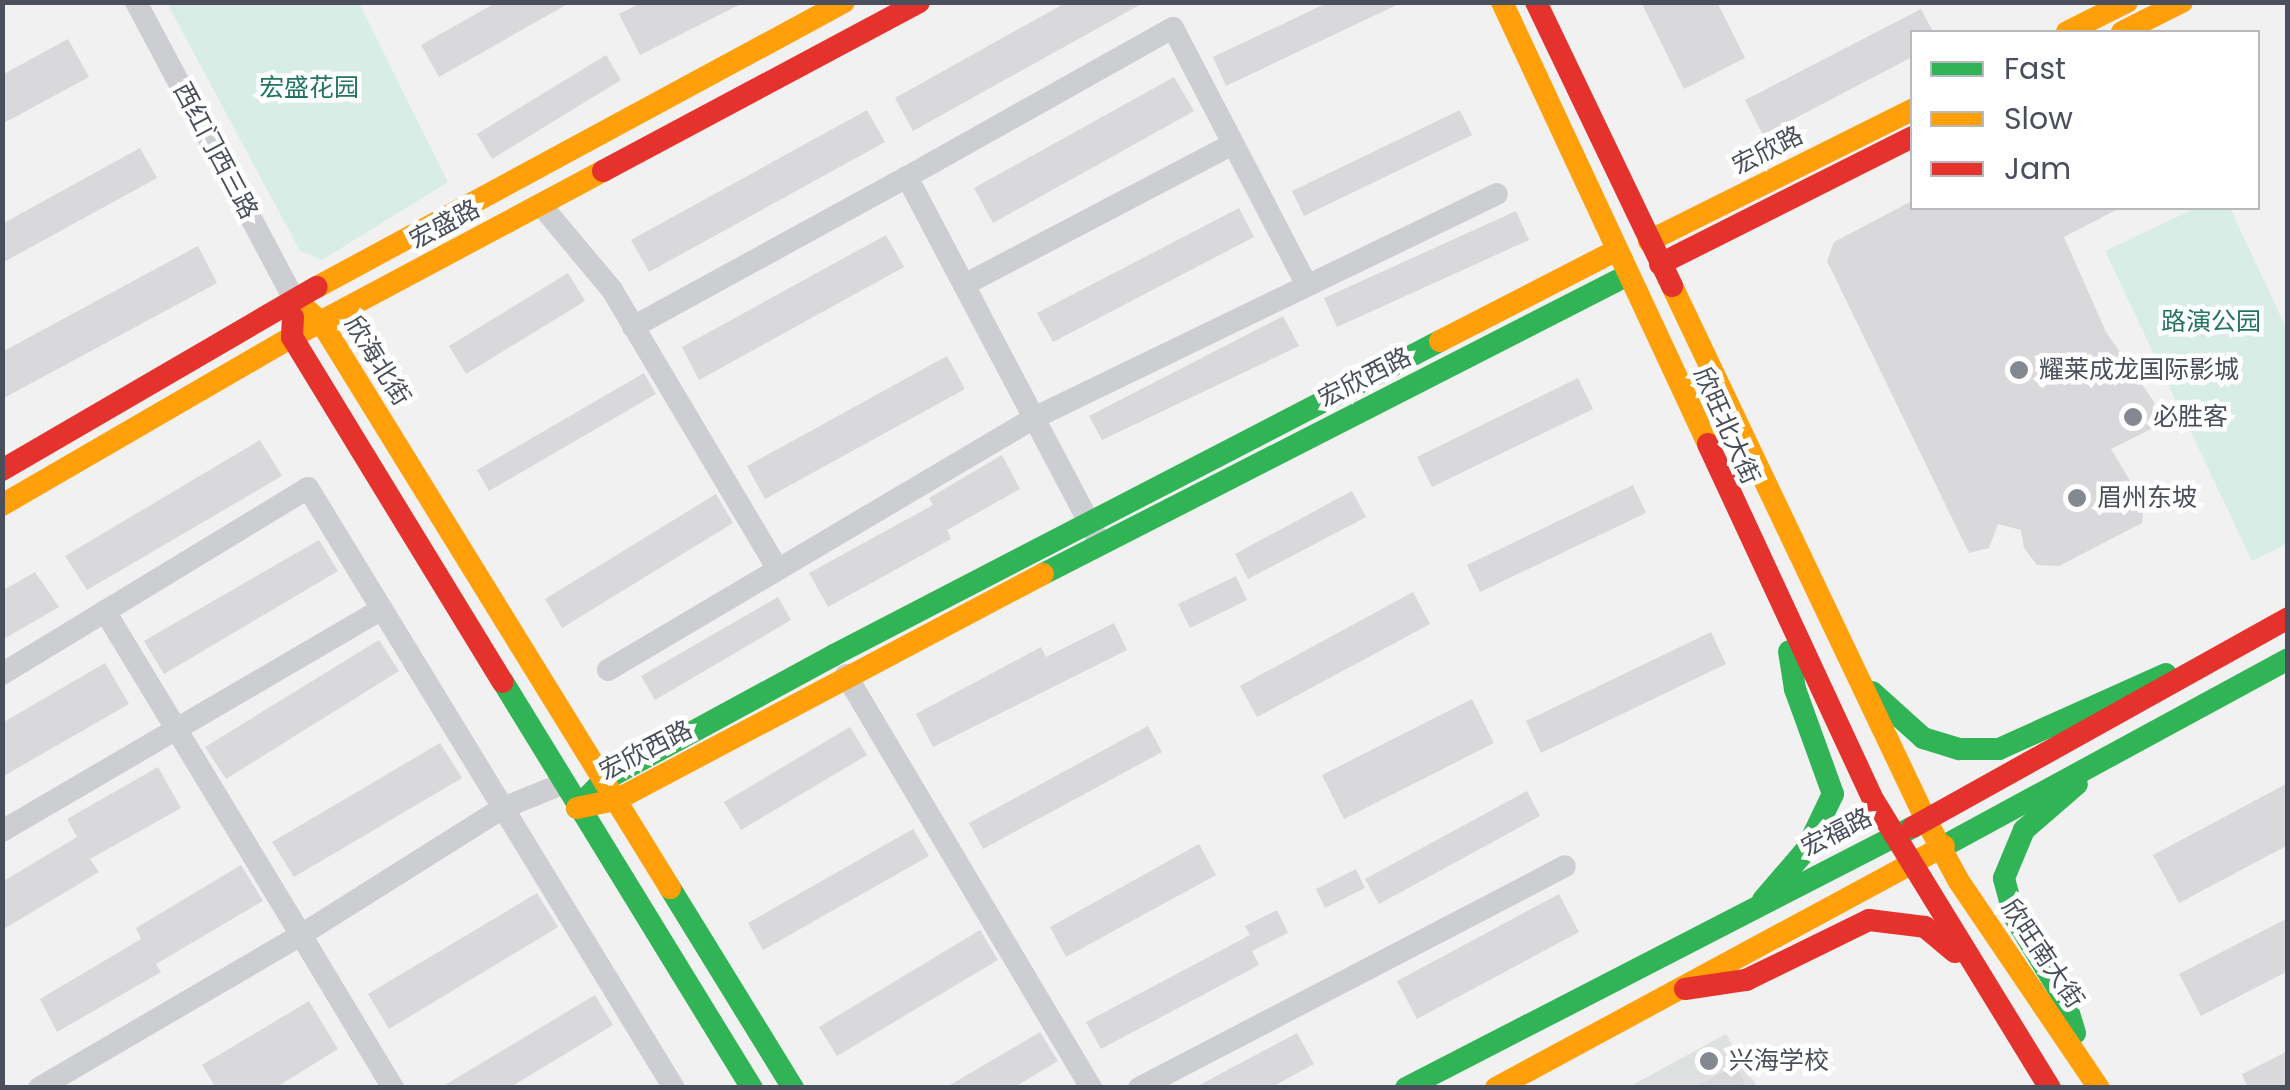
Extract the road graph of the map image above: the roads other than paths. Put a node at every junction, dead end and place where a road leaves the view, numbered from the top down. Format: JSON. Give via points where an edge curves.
{"nodes":[{"id":1,"x":136,"y":2,"type":"edge"},
{"id":2,"x":844,"y":2,"type":"edge"},
{"id":3,"x":918,"y":2,"type":"edge"},
{"id":4,"x":1502,"y":2,"type":"edge"},
{"id":5,"x":1536,"y":2,"type":"edge"},
{"id":6,"x":2127,"y":2,"type":"edge"},
{"id":7,"x":2182,"y":2,"type":"edge"},
{"id":8,"x":2071,"y":30,"type":"edge"},
{"id":9,"x":2126,"y":30,"type":"edge"},
{"id":10,"x":1910,"y":111,"type":"edge"},
{"id":11,"x":1910,"y":138,"type":"edge"},
{"id":12,"x":1234,"y":144,"type":"junction"},
{"id":13,"x":907,"y":177,"type":"junction"},
{"id":14,"x":1497,"y":194,"type":"dead end"},
{"id":15,"x":541,"y":205,"type":"junction"},
{"id":16,"x":1649,"y":242,"type":"junction"},
{"id":17,"x":1617,"y":250,"type":"junction"},
{"id":18,"x":1660,"y":264,"type":"junction"},
{"id":19,"x":1628,"y":275,"type":"junction"},
{"id":20,"x":1305,"y":282,"type":"junction"},
{"id":21,"x":964,"y":285,"type":"junction"},
{"id":22,"x":294,"y":299,"type":"junction"},
{"id":23,"x":321,"y":322,"type":"junction"},
{"id":24,"x":634,"y":327,"type":"junction"},
{"id":25,"x":292,"y":337,"type":"junction"},
{"id":26,"x":1034,"y":418,"type":"junction"},
{"id":27,"x":2,"y":470,"type":"edge"},
{"id":28,"x":2,"y":505,"type":"edge"},
{"id":29,"x":1096,"y":535,"type":"junction"},
{"id":30,"x":776,"y":566,"type":"junction"},
{"id":31,"x":382,"y":609,"type":"junction"},
{"id":32,"x":105,"y":611,"type":"junction"},
{"id":33,"x":1783,"y":618,"type":"junction"},
{"id":34,"x":2288,"y":618,"type":"edge"},
{"id":35,"x":2220,"y":655,"type":"junction"},
{"id":36,"x":2288,"y":659,"type":"edge"},
{"id":37,"x":608,"y":670,"type":"dead end"},
{"id":38,"x":2,"y":674,"type":"edge"},
{"id":39,"x":1856,"y":675,"type":"junction"},
{"id":40,"x":846,"y":676,"type":"junction"},
{"id":41,"x":175,"y":728,"type":"junction"},
{"id":42,"x":2116,"y":753,"type":"junction"},
{"id":43,"x":562,"y":784,"type":"junction"},
{"id":44,"x":610,"y":790,"type":"junction"},
{"id":45,"x":504,"y":808,"type":"junction"},
{"id":46,"x":577,"y":808,"type":"junction"},
{"id":47,"x":1926,"y":820,"type":"junction"},
{"id":48,"x":2,"y":830,"type":"edge"},
{"id":49,"x":1892,"y":836,"type":"junction"},
{"id":50,"x":1942,"y":849,"type":"junction"},
{"id":51,"x":1566,"y":866,"type":"dead end"},
{"id":52,"x":1910,"y":867,"type":"junction"},
{"id":53,"x":1760,"y":904,"type":"junction"},
{"id":54,"x":301,"y":936,"type":"junction"},
{"id":55,"x":1678,"y":990,"type":"junction"},
{"id":56,"x":1992,"y":1001,"type":"junction"},
{"id":57,"x":2093,"y":1078,"type":"edge"},
{"id":58,"x":39,"y":1088,"type":"edge"},
{"id":59,"x":393,"y":1088,"type":"edge"},
{"id":60,"x":674,"y":1088,"type":"edge"},
{"id":61,"x":752,"y":1088,"type":"edge"},
{"id":62,"x":793,"y":1088,"type":"edge"},
{"id":63,"x":1091,"y":1088,"type":"edge"},
{"id":64,"x":1139,"y":1088,"type":"edge"},
{"id":65,"x":1406,"y":1088,"type":"edge"},
{"id":66,"x":1496,"y":1088,"type":"edge"},
{"id":67,"x":2050,"y":1088,"type":"edge"}],
"edges":[{"from":1,"to":22,"type":"street","name":"西红门西三路"},
{"from":2,"to":22,"type":"street","name":"宏盛路"},
{"from":3,"to":15,"type":"street","name":"宏盛路"},
{"from":4,"to":17,"type":"street","name":"欣旺北大街"},
{"from":5,"to":16,"type":"street","name":"欣旺北大街"},
{"from":6,"to":8,"type":"street"},
{"from":7,"to":9,"type":"street"},
{"from":10,"to":16,"type":"street","name":"宏欣路"},
{"from":11,"to":18,"type":"street","name":"宏欣路"},
{"from":12,"to":13,"type":"street","via":[[1173,28]]},
{"from":12,"to":20,"type":"street"},
{"from":12,"to":21,"type":"street"},
{"from":13,"to":21,"type":"street"},
{"from":13,"to":24,"type":"street"},
{"from":14,"to":20,"type":"street"},
{"from":15,"to":23,"type":"street","name":"宏盛路"},
{"from":15,"to":24,"type":"street"},
{"from":16,"to":18,"type":"street","name":"欣旺北大街"},
{"from":17,"to":19,"type":"street","name":"欣旺北大街"},
{"from":17,"to":29,"type":"street","name":"宏欣西路"},
{"from":18,"to":39,"type":"street","name":"欣旺北大街"},
{"from":19,"to":29,"type":"street","name":"宏欣西路"},
{"from":19,"to":33,"type":"street","name":"欣旺北大街"},
{"from":20,"to":26,"type":"street"},
{"from":21,"to":26,"type":"street"},
{"from":22,"to":23,"type":"street","name":"欣海北街"},
{"from":22,"to":25,"type":"street"},
{"from":22,"to":27,"type":"street","name":"宏盛路"},
{"from":23,"to":25,"type":"street","name":"宏盛路"},
{"from":23,"to":44,"type":"street","name":"欣海北街"},
{"from":24,"to":30,"type":"street"},
{"from":25,"to":28,"type":"street","name":"宏盛路"},
{"from":25,"to":43,"type":"street"},
{"from":26,"to":29,"type":"street"},
{"from":26,"to":30,"type":"street"},
{"from":29,"to":40,"type":"street","name":"宏欣西路"},
{"from":29,"to":44,"type":"street","name":"宏欣西路"},
{"from":30,"to":37,"type":"street"},
{"from":31,"to":32,"type":"street","via":[[308,488]]},
{"from":31,"to":41,"type":"street"},
{"from":31,"to":45,"type":"street"},
{"from":32,"to":38,"type":"street"},
{"from":32,"to":41,"type":"street"},
{"from":33,"to":49,"type":"street","name":"欣旺北大街"},
{"from":33,"to":53,"type":"street","via":[[1796,689],[1833,794],[1806,850]]},
{"from":34,"to":35,"type":"street","name":"宏福路"},
{"from":35,"to":39,"type":"street","via":[[2121,689],[1999,749],[1959,749],[1923,738]]},
{"from":35,"to":47,"type":"street","name":"宏福路"},
{"from":36,"to":42,"type":"street"},
{"from":39,"to":47,"type":"street","name":"欣旺北大街"},
{"from":40,"to":44,"type":"street","name":"宏欣西路"},
{"from":40,"to":63,"type":"street"},
{"from":41,"to":48,"type":"street"},
{"from":41,"to":54,"type":"street"},
{"from":42,"to":50,"type":"street"},
{"from":42,"to":57,"type":"street","via":[[2024,830],[2004,878],[2014,916],[2065,1000]]},
{"from":43,"to":45,"type":"street"},
{"from":43,"to":46,"type":"street"},
{"from":44,"to":46,"type":"street","name":"宏欣西路"},
{"from":44,"to":62,"type":"street","name":"欣海北街"},
{"from":45,"to":54,"type":"street"},
{"from":45,"to":60,"type":"street"},
{"from":46,"to":61,"type":"street"},
{"from":47,"to":49,"type":"street","name":"宏福路"},
{"from":47,"to":50,"type":"street","name":"欣旺北大街"},
{"from":49,"to":52,"type":"street","name":"欣旺北大街"},
{"from":49,"to":53,"type":"street","name":"宏福路"},
{"from":50,"to":52,"type":"street"},
{"from":50,"to":57,"type":"street","name":"欣旺南大街"},
{"from":51,"to":64,"type":"street"},
{"from":52,"to":55,"type":"street"},
{"from":52,"to":56,"type":"street"},
{"from":53,"to":65,"type":"street","name":"宏福路"},
{"from":54,"to":58,"type":"street"},
{"from":54,"to":59,"type":"street"},
{"from":55,"to":56,"type":"street","via":[[1746,980],[1846,926],[1893,920],[1925,927]]},
{"from":55,"to":66,"type":"street"},
{"from":56,"to":67,"type":"street"}]}
